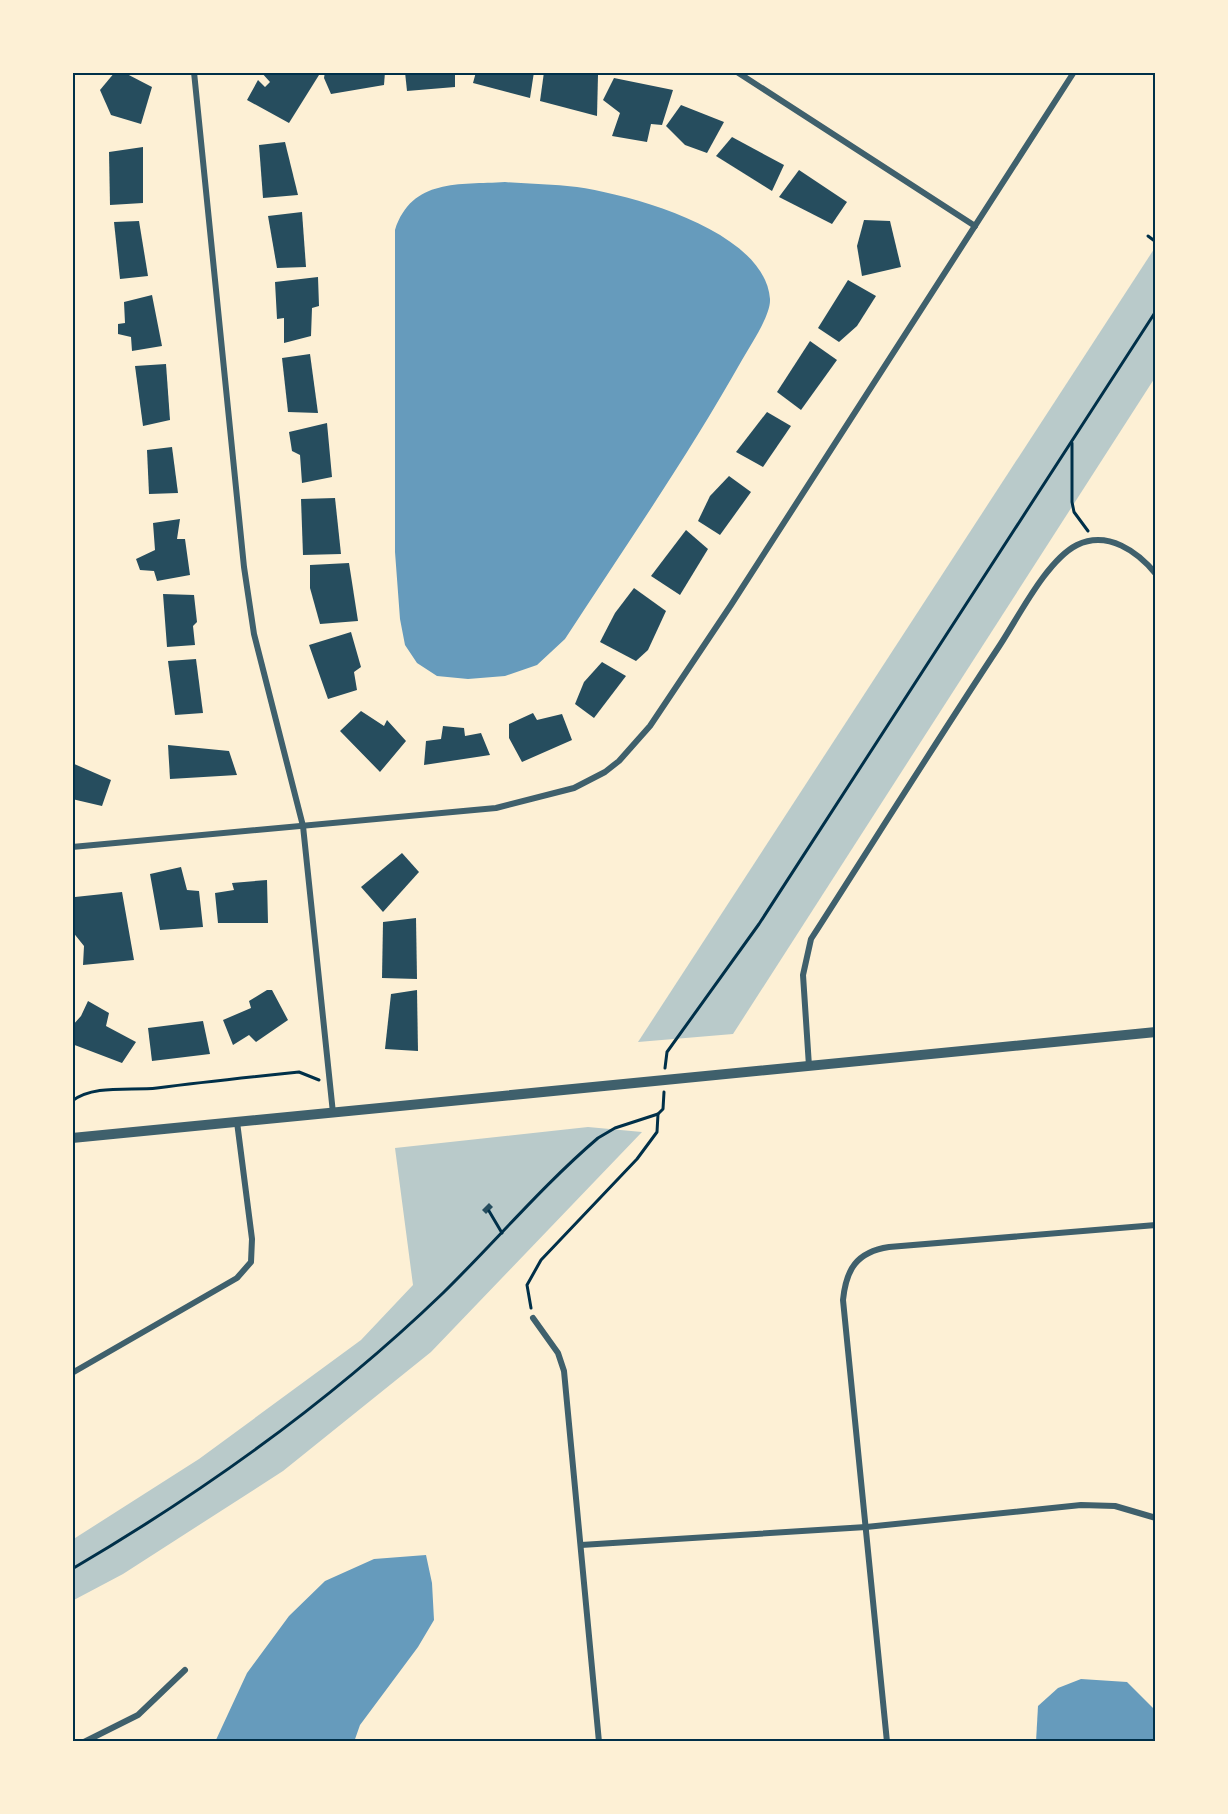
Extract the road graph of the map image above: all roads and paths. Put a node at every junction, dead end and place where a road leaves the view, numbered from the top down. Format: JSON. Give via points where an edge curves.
{"nodes":[{"id":1,"x":194,"y":72,"type":"edge"},
{"id":2,"x":737,"y":72,"type":"edge"},
{"id":3,"x":1074,"y":72,"type":"edge"},
{"id":4,"x":975,"y":226,"type":"junction"},
{"id":5,"x":1148,"y":236,"type":"dead end"},
{"id":6,"x":1156,"y":242,"type":"edge"},
{"id":7,"x":1156,"y":311,"type":"edge"},
{"id":8,"x":1071,"y":442,"type":"junction"},
{"id":9,"x":1097,"y":541,"type":"junction"},
{"id":10,"x":1156,"y":574,"type":"edge"},
{"id":11,"x":303,"y":826,"type":"junction"},
{"id":12,"x":72,"y":847,"type":"edge"},
{"id":13,"x":1156,"y":1032,"type":"edge"},
{"id":14,"x":809,"y":1066,"type":"junction"},
{"id":15,"x":329,"y":1078,"type":"junction"},
{"id":16,"x":665,"y":1082,"type":"junction"},
{"id":17,"x":72,"y":1101,"type":"edge"},
{"id":18,"x":333,"y":1113,"type":"junction"},
{"id":19,"x":658,"y":1114,"type":"junction"},
{"id":20,"x":237,"y":1122,"type":"junction"},
{"id":21,"x":72,"y":1138,"type":"edge"},
{"id":22,"x":489,"y":1211,"type":"dead end"},
{"id":23,"x":1156,"y":1225,"type":"edge"},
{"id":24,"x":502,"y":1233,"type":"junction"},
{"id":25,"x":533,"y":1318,"type":"joint"},
{"id":26,"x":72,"y":1373,"type":"edge"},
{"id":27,"x":1156,"y":1518,"type":"edge"},
{"id":28,"x":866,"y":1527,"type":"junction"},
{"id":29,"x":581,"y":1545,"type":"junction"},
{"id":30,"x":72,"y":1569,"type":"edge"},
{"id":31,"x":185,"y":1670,"type":"dead end"},
{"id":32,"x":84,"y":1742,"type":"edge"},
{"id":33,"x":598,"y":1742,"type":"edge"},
{"id":34,"x":887,"y":1742,"type":"edge"}],
"edges":[{"from":1,"to":11,"type":"street","via":[[244,567],[254,634]]},
{"from":2,"to":4,"type":"street"},
{"from":3,"to":4,"type":"street"},
{"from":4,"to":11,"type":"street","via":[[731,605],[650,726],[619,761],[574,788],[528,802]]},
{"from":5,"to":6,"type":"path"},
{"from":7,"to":8,"type":"path"},
{"from":8,"to":9,"type":"path","via":[[1074,512]]},
{"from":8,"to":16,"type":"path","via":[[759,924],[667,1052]]},
{"from":9,"to":10,"type":"street","via":[[1133,551]]},
{"from":9,"to":14,"type":"street","via":[[1079,544],[1053,566],[811,939],[803,975]]},
{"from":11,"to":12,"type":"street"},
{"from":11,"to":15,"type":"street"},
{"from":13,"to":14,"type":"street"},
{"from":14,"to":16,"type":"street"},
{"from":15,"to":17,"type":"path","via":[[315,1080],[299,1072],[127,1088],[80,1095]]},
{"from":15,"to":18,"type":"street"},
{"from":16,"to":18,"type":"street"},
{"from":16,"to":19,"type":"path","via":[[663,1109]]},
{"from":18,"to":20,"type":"street"},
{"from":19,"to":24,"type":"path","via":[[598,1138]]},
{"from":19,"to":25,"type":"path","via":[[657,1132],[637,1159],[541,1260],[527,1285]]},
{"from":20,"to":21,"type":"street"},
{"from":20,"to":26,"type":"street","via":[[252,1239],[250,1262],[237,1278]]},
{"from":22,"to":24,"type":"path"},
{"from":23,"to":28,"type":"street","via":[[889,1247],[870,1251],[855,1262],[845,1281],[843,1300]]},
{"from":24,"to":30,"type":"path","via":[[376,1354],[295,1420],[214,1479]]},
{"from":25,"to":29,"type":"street","via":[[558,1353],[564,1371]]},
{"from":27,"to":28,"type":"street","via":[[1115,1506],[1081,1505]]},
{"from":28,"to":29,"type":"street"},
{"from":28,"to":34,"type":"street"},
{"from":29,"to":33,"type":"street"},
{"from":31,"to":32,"type":"street","via":[[138,1715]]}]}
